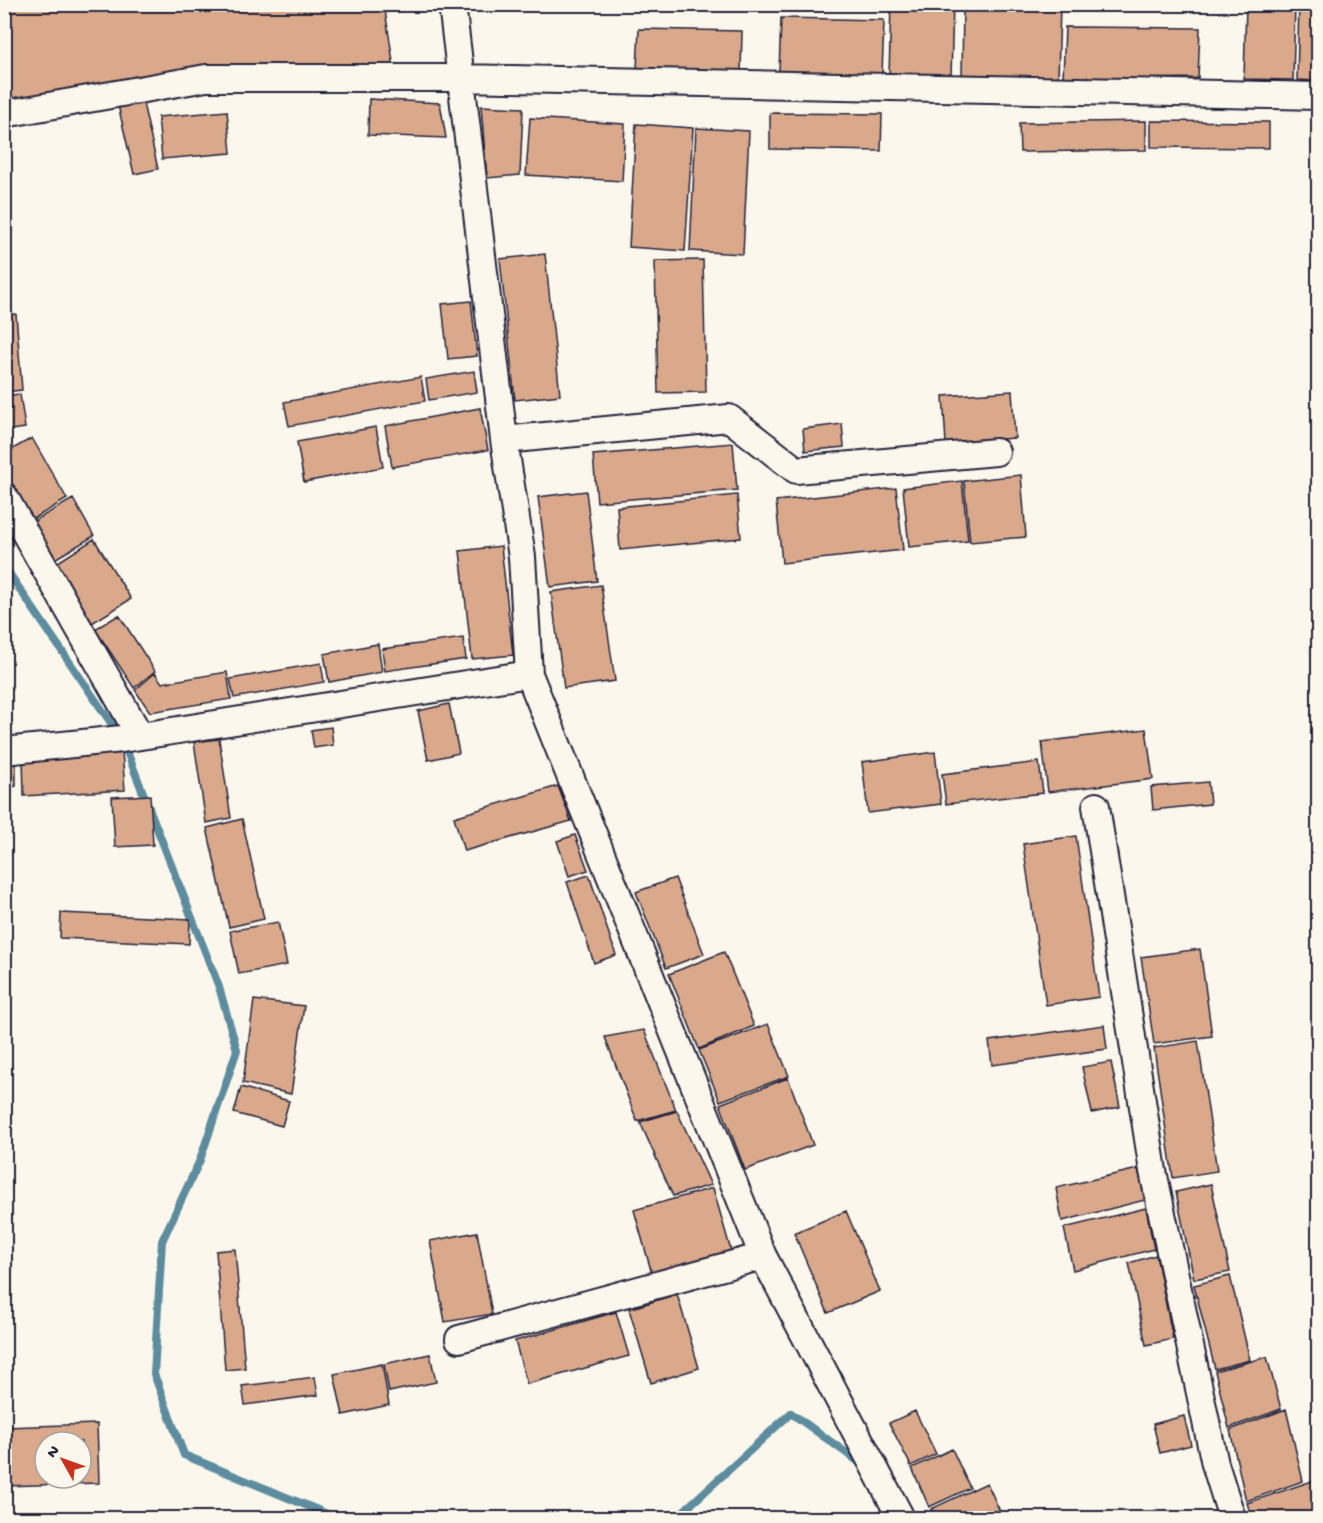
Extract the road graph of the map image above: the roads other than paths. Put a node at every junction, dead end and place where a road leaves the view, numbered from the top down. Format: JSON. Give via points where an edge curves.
{"nodes":[{"id":1,"x":452,"y":4,"type":"edge"},
{"id":2,"x":461,"y":78,"type":"junction"},
{"id":3,"x":1318,"y":96,"type":"edge"},
{"id":4,"x":4,"y":114,"type":"edge"},
{"id":5,"x":504,"y":440,"type":"junction"},
{"id":6,"x":996,"y":452,"type":"dead end"},
{"id":7,"x":4,"y":496,"type":"edge"},
{"id":8,"x":530,"y":674,"type":"junction"},
{"id":9,"x":140,"y":736,"type":"junction"},
{"id":10,"x":4,"y":752,"type":"edge"},
{"id":11,"x":1096,"y":806,"type":"dead end"},
{"id":12,"x":763,"y":1256,"type":"junction"},
{"id":13,"x":459,"y":1339,"type":"dead end"},
{"id":14,"x":902,"y":1518,"type":"edge"},
{"id":15,"x":1232,"y":1518,"type":"edge"}],
"edges":[{"from":1,"to":2,"type":"street"},
{"from":2,"to":3,"type":"street"},
{"from":2,"to":4,"type":"street","via":[[206,78]]},
{"from":2,"to":5,"type":"street"},
{"from":5,"to":6,"type":"street","via":[[729,418],[796,470]]},
{"from":5,"to":8,"type":"street","via":[[522,557]]},
{"from":7,"to":9,"type":"street"},
{"from":8,"to":9,"type":"street"},
{"from":8,"to":12,"type":"street"},
{"from":9,"to":10,"type":"street"},
{"from":11,"to":15,"type":"street","via":[[1153,1171],[1215,1464]]},
{"from":12,"to":13,"type":"street"},
{"from":12,"to":14,"type":"street"}]}
